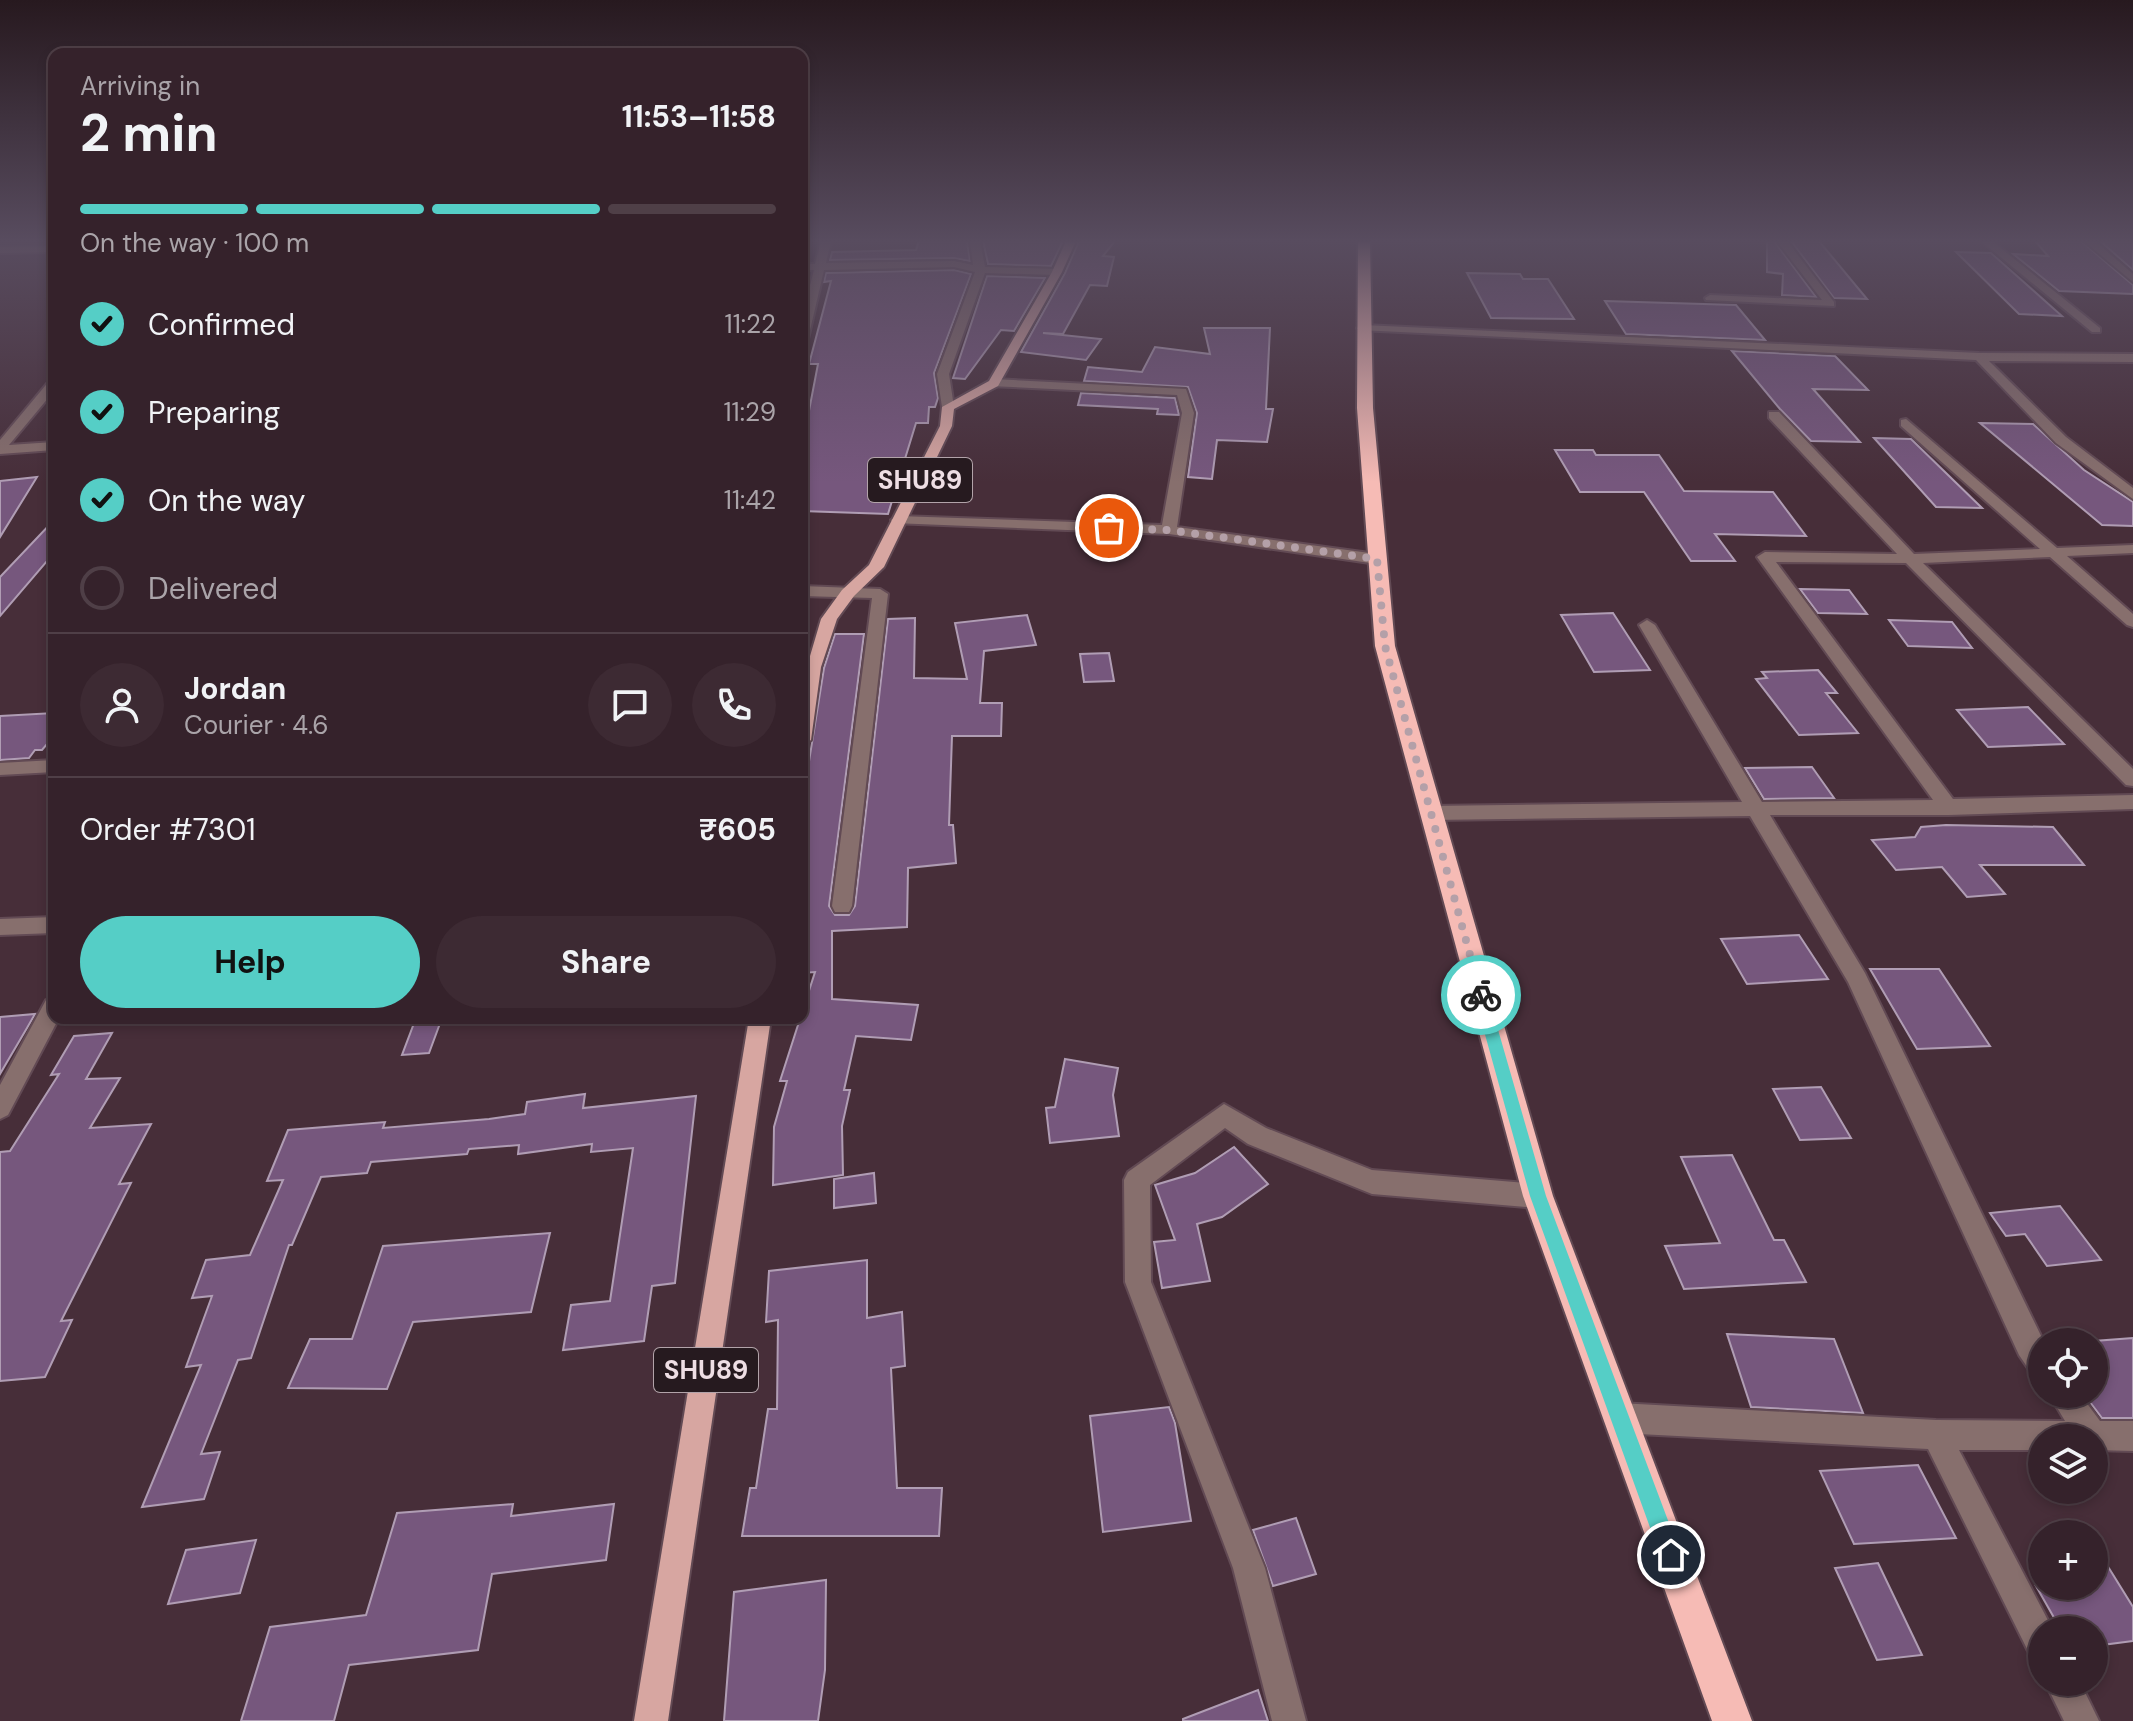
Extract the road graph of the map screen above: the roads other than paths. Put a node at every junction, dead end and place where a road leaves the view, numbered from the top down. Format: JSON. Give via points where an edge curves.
{"nodes":[{"id":1,"x":962,"y":321,"type":"edge"},
{"id":2,"x":1029,"y":321,"type":"edge"},
{"id":3,"x":1363,"y":321,"type":"edge"},
{"id":4,"x":2085,"y":321,"type":"edge"},
{"id":5,"x":1363,"y":328,"type":"junction"},
{"id":6,"x":2096,"y":330,"type":"dead end"},
{"id":7,"x":1979,"y":357,"type":"junction"},
{"id":8,"x":2133,"y":358,"type":"edge"},
{"id":9,"x":994,"y":383,"type":"junction"},
{"id":10,"x":48,"y":390,"type":"edge"},
{"id":11,"x":948,"y":407,"type":"junction"},
{"id":12,"x":1774,"y":415,"type":"dead end"},
{"id":13,"x":1906,"y":423,"type":"dead end"},
{"id":14,"x":48,"y":446,"type":"edge"},
{"id":15,"x":0,"y":449,"type":"edge"},
{"id":16,"x":2133,"y":495,"type":"edge"},
{"id":17,"x":898,"y":520,"type":"junction"},
{"id":18,"x":1169,"y":530,"type":"junction"},
{"id":19,"x":2133,"y":549,"type":"edge"},
{"id":20,"x":2054,"y":553,"type":"junction"},
{"id":21,"x":1377,"y":559,"type":"junction"},
{"id":22,"x":1910,"y":559,"type":"junction"},
{"id":23,"x":808,"y":591,"type":"edge"},
{"id":24,"x":848,"y":593,"type":"junction"},
{"id":25,"x":2133,"y":622,"type":"edge"},
{"id":26,"x":1647,"y":625,"type":"dead end"},
{"id":27,"x":808,"y":686,"type":"edge"},
{"id":28,"x":48,"y":766,"type":"edge"},
{"id":29,"x":0,"y":769,"type":"edge"},
{"id":30,"x":2133,"y":780,"type":"edge"},
{"id":31,"x":2133,"y":802,"type":"edge"},
{"id":32,"x":1755,"y":807,"type":"junction"},
{"id":33,"x":1949,"y":808,"type":"junction"},
{"id":34,"x":1430,"y":813,"type":"junction"},
{"id":35,"x":842,"y":906,"type":"dead end"},
{"id":36,"x":48,"y":925,"type":"edge"},
{"id":37,"x":0,"y":927,"type":"edge"},
{"id":38,"x":48,"y":1017,"type":"edge"},
{"id":39,"x":759,"y":1024,"type":"edge"},
{"id":40,"x":0,"y":1108,"type":"edge"},
{"id":41,"x":1538,"y":1196,"type":"junction"},
{"id":42,"x":2028,"y":1343,"type":"edge"},
{"id":43,"x":1619,"y":1418,"type":"junction"},
{"id":44,"x":1936,"y":1435,"type":"junction"},
{"id":45,"x":2028,"y":1436,"type":"edge"},
{"id":46,"x":2108,"y":1436,"type":"edge"},
{"id":47,"x":2133,"y":1436,"type":"edge"},
{"id":48,"x":2028,"y":1616,"type":"edge"},
{"id":49,"x":2069,"y":1696,"type":"edge"},
{"id":50,"x":651,"y":1721,"type":"edge"},
{"id":51,"x":1289,"y":1721,"type":"edge"},
{"id":52,"x":1732,"y":1721,"type":"edge"},
{"id":53,"x":2082,"y":1721,"type":"edge"}],
"edges":[{"from":1,"to":11,"type":"street","via":[[943,374]]},
{"from":2,"to":9,"type":"main road"},
{"from":3,"to":5,"type":"highway"},
{"from":4,"to":6,"type":"street"},
{"from":5,"to":7,"type":"street"},
{"from":5,"to":21,"type":"highway"},
{"from":7,"to":8,"type":"street"},
{"from":7,"to":16,"type":"street","via":[[2061,440]]},
{"from":9,"to":11,"type":"main road"},
{"from":9,"to":18,"type":"street","via":[[1182,392],[1188,413]]},
{"from":10,"to":15,"type":"street"},
{"from":11,"to":17,"type":"main road","number":"SHU89","via":[[946,426]]},
{"from":12,"to":22,"type":"street"},
{"from":13,"to":20,"type":"street"},
{"from":14,"to":15,"type":"street"},
{"from":17,"to":18,"type":"street"},
{"from":17,"to":24,"type":"main road","number":"SHU89","via":[[876,567]]},
{"from":18,"to":21,"type":"street"},
{"from":19,"to":20,"type":"street"},
{"from":20,"to":22,"type":"street"},
{"from":20,"to":25,"type":"street"},
{"from":21,"to":34,"type":"highway","via":[[1385,646]]},
{"from":22,"to":30,"type":"street"},
{"from":22,"to":33,"type":"street","via":[[1765,557]]},
{"from":23,"to":24,"type":"street"},
{"from":24,"to":27,"type":"main road","number":"SHU89","via":[[829,619]]},
{"from":24,"to":35,"type":"street","via":[[880,594]]},
{"from":26,"to":32,"type":"street"},
{"from":28,"to":29,"type":"street"},
{"from":31,"to":33,"type":"street"},
{"from":32,"to":33,"type":"street"},
{"from":32,"to":34,"type":"street"},
{"from":32,"to":42,"type":"street","via":[[1857,979]]},
{"from":34,"to":41,"type":"highway"},
{"from":36,"to":37,"type":"street"},
{"from":38,"to":40,"type":"street"},
{"from":39,"to":50,"type":"main road","number":"SHU89"},
{"from":41,"to":43,"type":"highway"},
{"from":41,"to":51,"type":"street","via":[[1372,1182],[1257,1136],[1224,1115],[1137,1180],[1138,1282],[1249,1568]]},
{"from":43,"to":44,"type":"street"},
{"from":43,"to":52,"type":"highway"},
{"from":44,"to":45,"type":"street"},
{"from":44,"to":48,"type":"street"},
{"from":46,"to":47,"type":"street"},
{"from":49,"to":53,"type":"street"}]}
